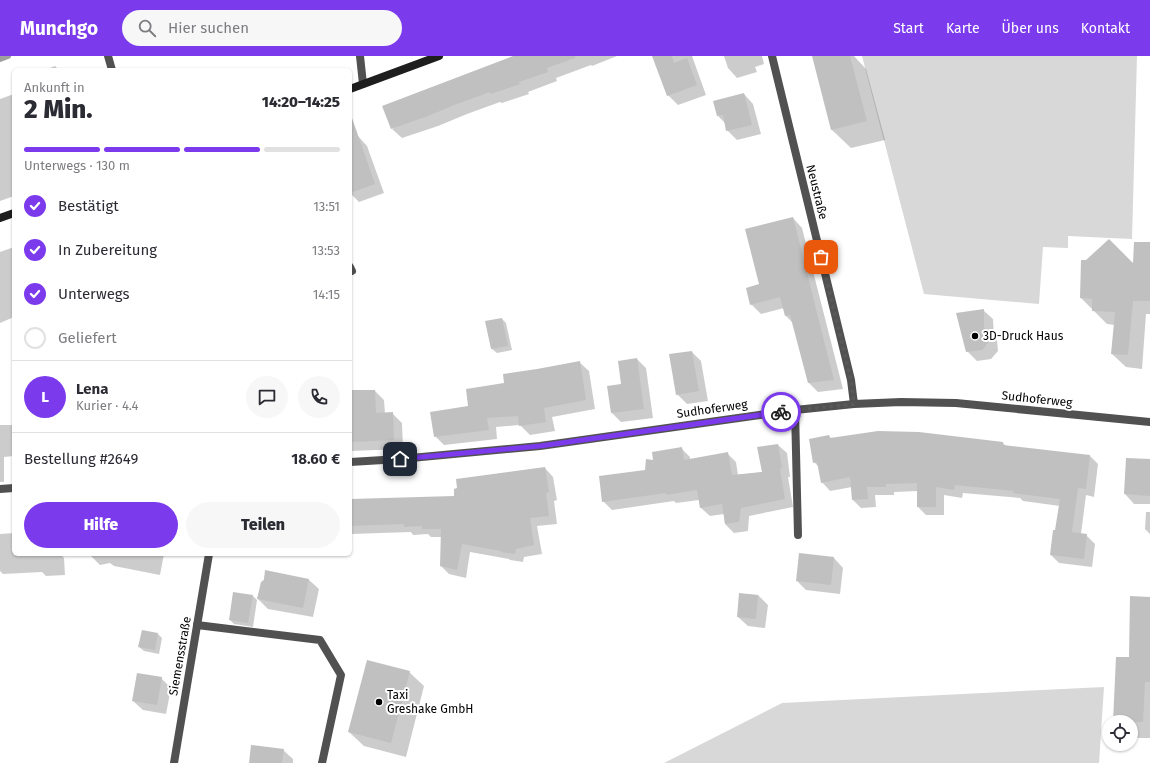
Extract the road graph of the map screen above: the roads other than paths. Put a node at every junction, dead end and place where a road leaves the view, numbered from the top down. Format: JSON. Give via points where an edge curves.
{"nodes":[{"id":1,"x":108,"y":56,"type":"edge"},
{"id":2,"x":360,"y":56,"type":"edge"},
{"id":3,"x":439,"y":56,"type":"edge"},
{"id":4,"x":772,"y":56,"type":"edge"},
{"id":5,"x":111,"y":68,"type":"edge"},
{"id":6,"x":363,"y":84,"type":"junction"},
{"id":7,"x":352,"y":88,"type":"edge"},
{"id":8,"x":12,"y":214,"type":"edge"},
{"id":9,"x":0,"y":218,"type":"edge"},
{"id":10,"x":854,"y":404,"type":"junction"},
{"id":11,"x":795,"y":410,"type":"junction"},
{"id":12,"x":1150,"y":422,"type":"edge"},
{"id":13,"x":352,"y":462,"type":"edge"},
{"id":14,"x":12,"y":488,"type":"edge"},
{"id":15,"x":0,"y":489,"type":"edge"},
{"id":16,"x":798,"y":535,"type":"dead end"},
{"id":17,"x":210,"y":556,"type":"edge"},
{"id":18,"x":197,"y":625,"type":"junction"},
{"id":19,"x":174,"y":763,"type":"edge"},
{"id":20,"x":322,"y":763,"type":"edge"}],
"edges":[{"from":1,"to":5,"type":"street"},
{"from":2,"to":6,"type":"street"},
{"from":3,"to":6,"type":"main road"},
{"from":4,"to":10,"type":"street","name":"Neustraße","via":[[849,373]]},
{"from":6,"to":7,"type":"main road"},
{"from":8,"to":9,"type":"main road"},
{"from":10,"to":11,"type":"street","name":"Sudhoferweg"},
{"from":10,"to":12,"type":"street","name":"Sudhoferweg","via":[[956,403]]},
{"from":11,"to":13,"type":"street","name":"Sudhoferweg","via":[[540,446]]},
{"from":11,"to":16,"type":"street"},
{"from":14,"to":15,"type":"street"},
{"from":17,"to":18,"type":"street","name":"Siemensstraße"},
{"from":18,"to":19,"type":"street","name":"Siemensstraße"},
{"from":18,"to":20,"type":"street","via":[[320,640],[341,675]]}]}
